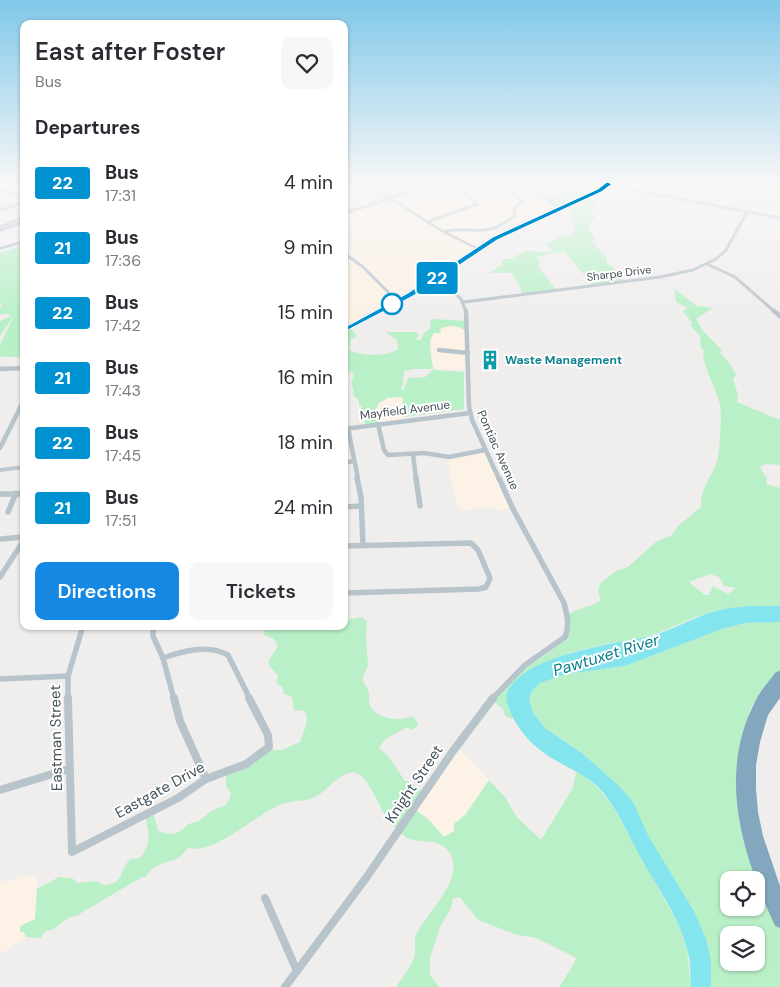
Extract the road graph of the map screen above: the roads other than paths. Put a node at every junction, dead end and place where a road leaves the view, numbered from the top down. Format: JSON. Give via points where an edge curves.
{"nodes":[{"id":1,"x":441,"y":230,"type":"edge"},
{"id":2,"x":449,"y":230,"type":"edge"},
{"id":3,"x":512,"y":230,"type":"edge"},
{"id":4,"x":737,"y":230,"type":"edge"},
{"id":5,"x":444,"y":232,"type":"junction"},
{"id":6,"x":20,"y":242,"type":"edge"},
{"id":7,"x":0,"y":249,"type":"edge"},
{"id":8,"x":479,"y":249,"type":"junction"},
{"id":9,"x":348,"y":256,"type":"edge"},
{"id":10,"x":458,"y":263,"type":"junction"},
{"id":11,"x":707,"y":264,"type":"junction"},
{"id":12,"x":439,"y":277,"type":"junction"},
{"id":13,"x":454,"y":291,"type":"junction"},
{"id":14,"x":397,"y":301,"type":"junction"},
{"id":15,"x":464,"y":302,"type":"junction"},
{"id":16,"x":780,"y":316,"type":"edge"},
{"id":17,"x":348,"y":328,"type":"edge"},
{"id":18,"x":439,"y":350,"type":"dead end"},
{"id":19,"x":468,"y":353,"type":"junction"},
{"id":20,"x":20,"y":368,"type":"edge"},
{"id":21,"x":0,"y":369,"type":"edge"},
{"id":22,"x":20,"y":408,"type":"edge"},
{"id":23,"x":470,"y":413,"type":"junction"},
{"id":24,"x":378,"y":424,"type":"junction"},
{"id":25,"x":348,"y":429,"type":"edge"},
{"id":26,"x":348,"y":437,"type":"edge"},
{"id":27,"x":0,"y":448,"type":"edge"},
{"id":28,"x":485,"y":450,"type":"junction"},
{"id":29,"x":413,"y":454,"type":"junction"},
{"id":30,"x":354,"y":461,"type":"junction"},
{"id":31,"x":348,"y":462,"type":"edge"},
{"id":32,"x":20,"y":468,"type":"edge"},
{"id":33,"x":0,"y":470,"type":"edge"},
{"id":34,"x":20,"y":492,"type":"edge"},
{"id":35,"x":16,"y":493,"type":"junction"},
{"id":36,"x":0,"y":494,"type":"edge"},
{"id":37,"x":361,"y":506,"type":"junction"},
{"id":38,"x":420,"y":506,"type":"dead end"},
{"id":39,"x":348,"y":507,"type":"edge"},
{"id":40,"x":8,"y":512,"type":"dead end"},
{"id":41,"x":20,"y":538,"type":"edge"},
{"id":42,"x":0,"y":539,"type":"edge"},
{"id":43,"x":20,"y":544,"type":"edge"},
{"id":44,"x":363,"y":545,"type":"junction"},
{"id":45,"x":348,"y":546,"type":"edge"},
{"id":46,"x":0,"y":577,"type":"edge"},
{"id":47,"x":348,"y":593,"type":"edge"},
{"id":48,"x":565,"y":608,"type":"joint"},
{"id":49,"x":82,"y":630,"type":"edge"},
{"id":50,"x":153,"y":630,"type":"edge"},
{"id":51,"x":162,"y":658,"type":"junction"},
{"id":52,"x":68,"y":676,"type":"junction"},
{"id":53,"x":780,"y":676,"type":"edge"},
{"id":54,"x":0,"y":680,"type":"edge"},
{"id":55,"x":780,"y":691,"type":"edge"},
{"id":56,"x":69,"y":769,"type":"junction"},
{"id":57,"x":206,"y":779,"type":"junction"},
{"id":58,"x":0,"y":790,"type":"edge"},
{"id":59,"x":72,"y":852,"type":"joint"},
{"id":60,"x":265,"y":898,"type":"dead end"},
{"id":61,"x":780,"y":903,"type":"edge"},
{"id":62,"x":780,"y":921,"type":"edge"},
{"id":63,"x":297,"y":971,"type":"junction"},
{"id":64,"x":285,"y":987,"type":"edge"}],
"edges":[{"from":1,"to":5,"type":"street"},
{"from":2,"to":5,"type":"street"},
{"from":3,"to":8,"type":"main road"},
{"from":4,"to":11,"type":"street","name":"Sharpe Drive","via":[[726,250]]},
{"from":5,"to":8,"type":"street"},
{"from":6,"to":7,"type":"main road"},
{"from":8,"to":10,"type":"main road"},
{"from":9,"to":14,"type":"street"},
{"from":10,"to":12,"type":"main road"},
{"from":10,"to":13,"type":"street","via":[[450,278]]},
{"from":11,"to":15,"type":"street","name":"Sharpe Drive","via":[[660,277]]},
{"from":11,"to":16,"type":"street","via":[[741,282]]},
{"from":12,"to":13,"type":"street"},
{"from":12,"to":14,"type":"main road"},
{"from":13,"to":15,"type":"street"},
{"from":14,"to":17,"type":"main road"},
{"from":15,"to":19,"type":"street","name":"Pontiac Avenue","via":[[468,317]]},
{"from":18,"to":19,"type":"street"},
{"from":19,"to":23,"type":"street","name":"Pontiac Avenue"},
{"from":20,"to":21,"type":"street"},
{"from":22,"to":27,"type":"street"},
{"from":23,"to":24,"type":"street","name":"Mayfield Avenue"},
{"from":23,"to":28,"type":"street","name":"Pontiac Avenue"},
{"from":24,"to":25,"type":"street","name":"Mayfield Avenue"},
{"from":24,"to":29,"type":"street","via":[[385,453],[396,456]]},
{"from":26,"to":30,"type":"street"},
{"from":28,"to":29,"type":"street","via":[[449,456]]},
{"from":28,"to":48,"type":"street","name":"Pontiac Avenue"},
{"from":29,"to":38,"type":"street"},
{"from":30,"to":31,"type":"street"},
{"from":30,"to":37,"type":"street"},
{"from":32,"to":33,"type":"main road"},
{"from":34,"to":35,"type":"street"},
{"from":35,"to":36,"type":"street"},
{"from":35,"to":40,"type":"street"},
{"from":37,"to":39,"type":"street"},
{"from":37,"to":44,"type":"street"},
{"from":41,"to":42,"type":"street"},
{"from":43,"to":46,"type":"street"},
{"from":44,"to":45,"type":"street"},
{"from":44,"to":47,"type":"street","via":[[471,543],[478,550],[490,578],[488,585],[485,588]]},
{"from":48,"to":63,"type":"street","name":"Knight Street","via":[[568,618],[565,637],[525,665],[487,704]]},
{"from":49,"to":52,"type":"street","name":"Eastman Street"},
{"from":50,"to":51,"type":"street"},
{"from":51,"to":57,"type":"street","via":[[180,721]]},
{"from":51,"to":57,"type":"street","name":"Eastgate Drive","via":[[181,651],[224,652],[268,735],[269,747],[264,752],[246,764]]},
{"from":52,"to":54,"type":"street"},
{"from":52,"to":56,"type":"street","name":"Eastman Street"},
{"from":53,"to":62,"type":"highway","via":[[765,693],[751,722],[741,780],[751,844],[765,889]]},
{"from":55,"to":61,"type":"highway","via":[[767,706],[758,725],[752,747],[750,782],[756,833]]},
{"from":56,"to":58,"type":"street"},
{"from":56,"to":59,"type":"street","name":"Eastman Street"},
{"from":57,"to":59,"type":"street","name":"Eastgate Drive","via":[[178,798]]},
{"from":60,"to":63,"type":"street"},
{"from":63,"to":64,"type":"street","name":"Knight Street"}]}
